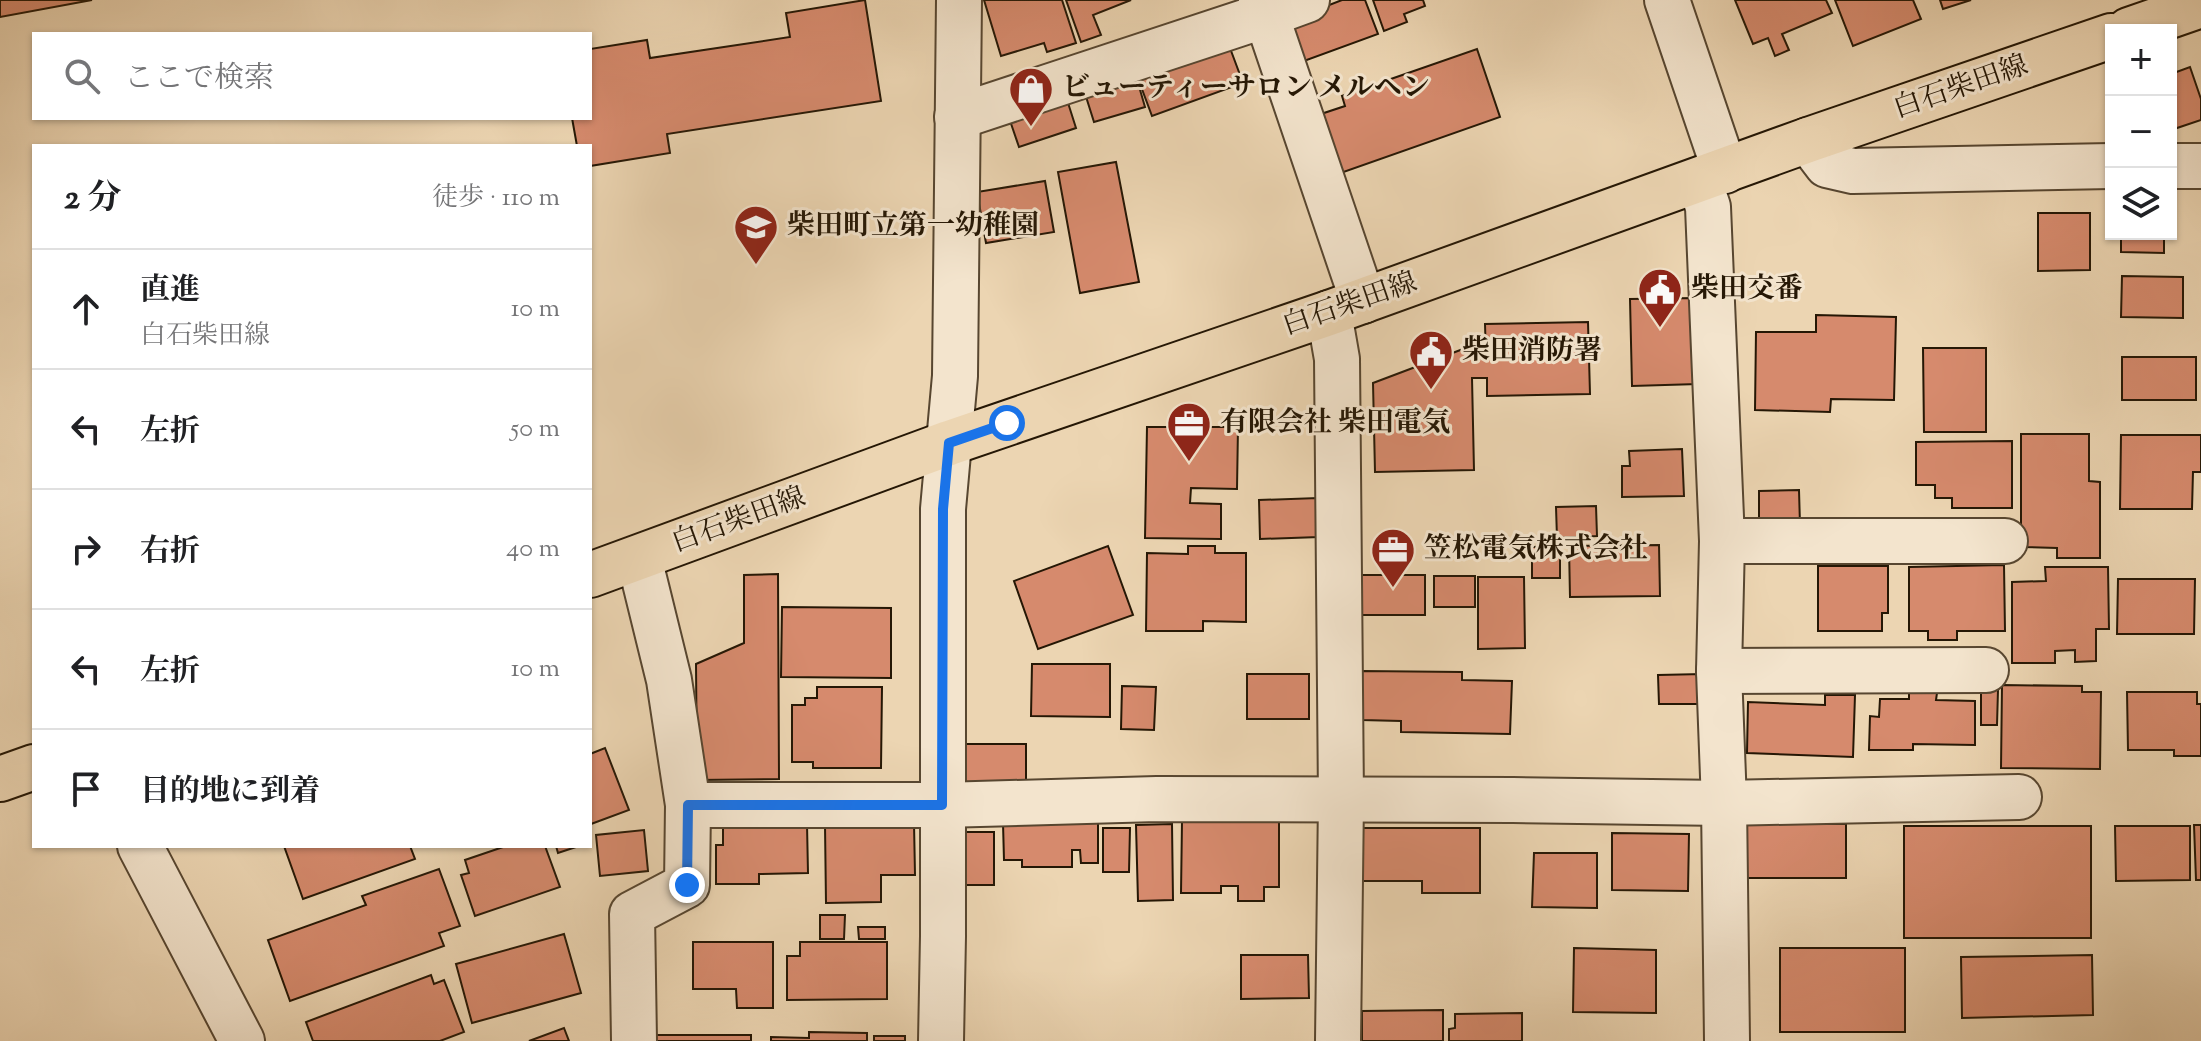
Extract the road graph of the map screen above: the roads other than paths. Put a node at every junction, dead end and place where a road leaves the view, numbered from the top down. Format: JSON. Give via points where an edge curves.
{"nodes":[{"id":1,"x":959,"y":0,"type":"edge"},
{"id":2,"x":1307,"y":0,"type":"edge"},
{"id":3,"x":1667,"y":0,"type":"edge"},
{"id":4,"x":2201,"y":5,"type":"edge"},
{"id":5,"x":1264,"y":8,"type":"edge"},
{"id":6,"x":2146,"y":24,"type":"edge"},
{"id":7,"x":2105,"y":38,"type":"edge"},
{"id":8,"x":957,"y":117,"type":"junction"},
{"id":9,"x":1808,"y":140,"type":"junction"},
{"id":10,"x":2105,"y":166,"type":"edge"},
{"id":11,"x":2177,"y":166,"type":"edge"},
{"id":12,"x":2201,"y":166,"type":"edge"},
{"id":13,"x":1712,"y":175,"type":"junction"},
{"id":14,"x":1346,"y":307,"type":"junction"},
{"id":15,"x":949,"y":443,"type":"junction"},
{"id":16,"x":1722,"y":541,"type":"junction"},
{"id":17,"x":2005,"y":541,"type":"dead end"},
{"id":18,"x":639,"y":558,"type":"junction"},
{"id":19,"x":592,"y":574,"type":"edge"},
{"id":20,"x":1986,"y":670,"type":"dead end"},
{"id":21,"x":1719,"y":671,"type":"junction"},
{"id":22,"x":32,"y":768,"type":"edge"},
{"id":23,"x":0,"y":779,"type":"edge"},
{"id":24,"x":2019,"y":797,"type":"dead end"},
{"id":25,"x":1341,"y":799,"type":"junction"},
{"id":26,"x":1724,"y":803,"type":"junction"},
{"id":27,"x":688,"y":805,"type":"junction"},
{"id":28,"x":942,"y":805,"type":"junction"},
{"id":29,"x":141,"y":848,"type":"edge"},
{"id":30,"x":242,"y":1041,"type":"edge"},
{"id":31,"x":634,"y":1041,"type":"edge"},
{"id":32,"x":941,"y":1041,"type":"edge"},
{"id":33,"x":1338,"y":1041,"type":"edge"},
{"id":34,"x":1727,"y":1041,"type":"edge"}],
"edges":[{"from":1,"to":8,"type":"street"},
{"from":2,"to":5,"type":"street"},
{"from":3,"to":13,"type":"street"},
{"from":4,"to":6,"type":"main road"},
{"from":5,"to":8,"type":"street"},
{"from":5,"to":14,"type":"street"},
{"from":7,"to":9,"type":"main road","name":"白石柴田線"},
{"from":8,"to":15,"type":"street","via":[[955,376]]},
{"from":9,"to":10,"type":"street","via":[[1827,165],[1853,171]]},
{"from":9,"to":13,"type":"main road","name":"白石柴田線"},
{"from":11,"to":12,"type":"street"},
{"from":13,"to":14,"type":"main road","name":"白石柴田線"},
{"from":13,"to":16,"type":"street","via":[[1708,207]]},
{"from":14,"to":15,"type":"main road","name":"白石柴田線"},
{"from":14,"to":25,"type":"street","via":[[1337,359]]},
{"from":15,"to":18,"type":"main road","name":"白石柴田線"},
{"from":15,"to":28,"type":"street","via":[[943,509]]},
{"from":16,"to":17,"type":"street"},
{"from":16,"to":21,"type":"street"},
{"from":18,"to":19,"type":"main road","name":"白石柴田線"},
{"from":18,"to":27,"type":"street","via":[[669,680]]},
{"from":20,"to":21,"type":"street"},
{"from":21,"to":26,"type":"street"},
{"from":22,"to":23,"type":"main road"},
{"from":24,"to":26,"type":"street"},
{"from":25,"to":26,"type":"street"},
{"from":25,"to":28,"type":"street"},
{"from":25,"to":33,"type":"street"},
{"from":26,"to":34,"type":"street"},
{"from":27,"to":28,"type":"street"},
{"from":27,"to":31,"type":"street","via":[[687,885],[632,914]]},
{"from":28,"to":32,"type":"street"},
{"from":29,"to":30,"type":"street"}]}
